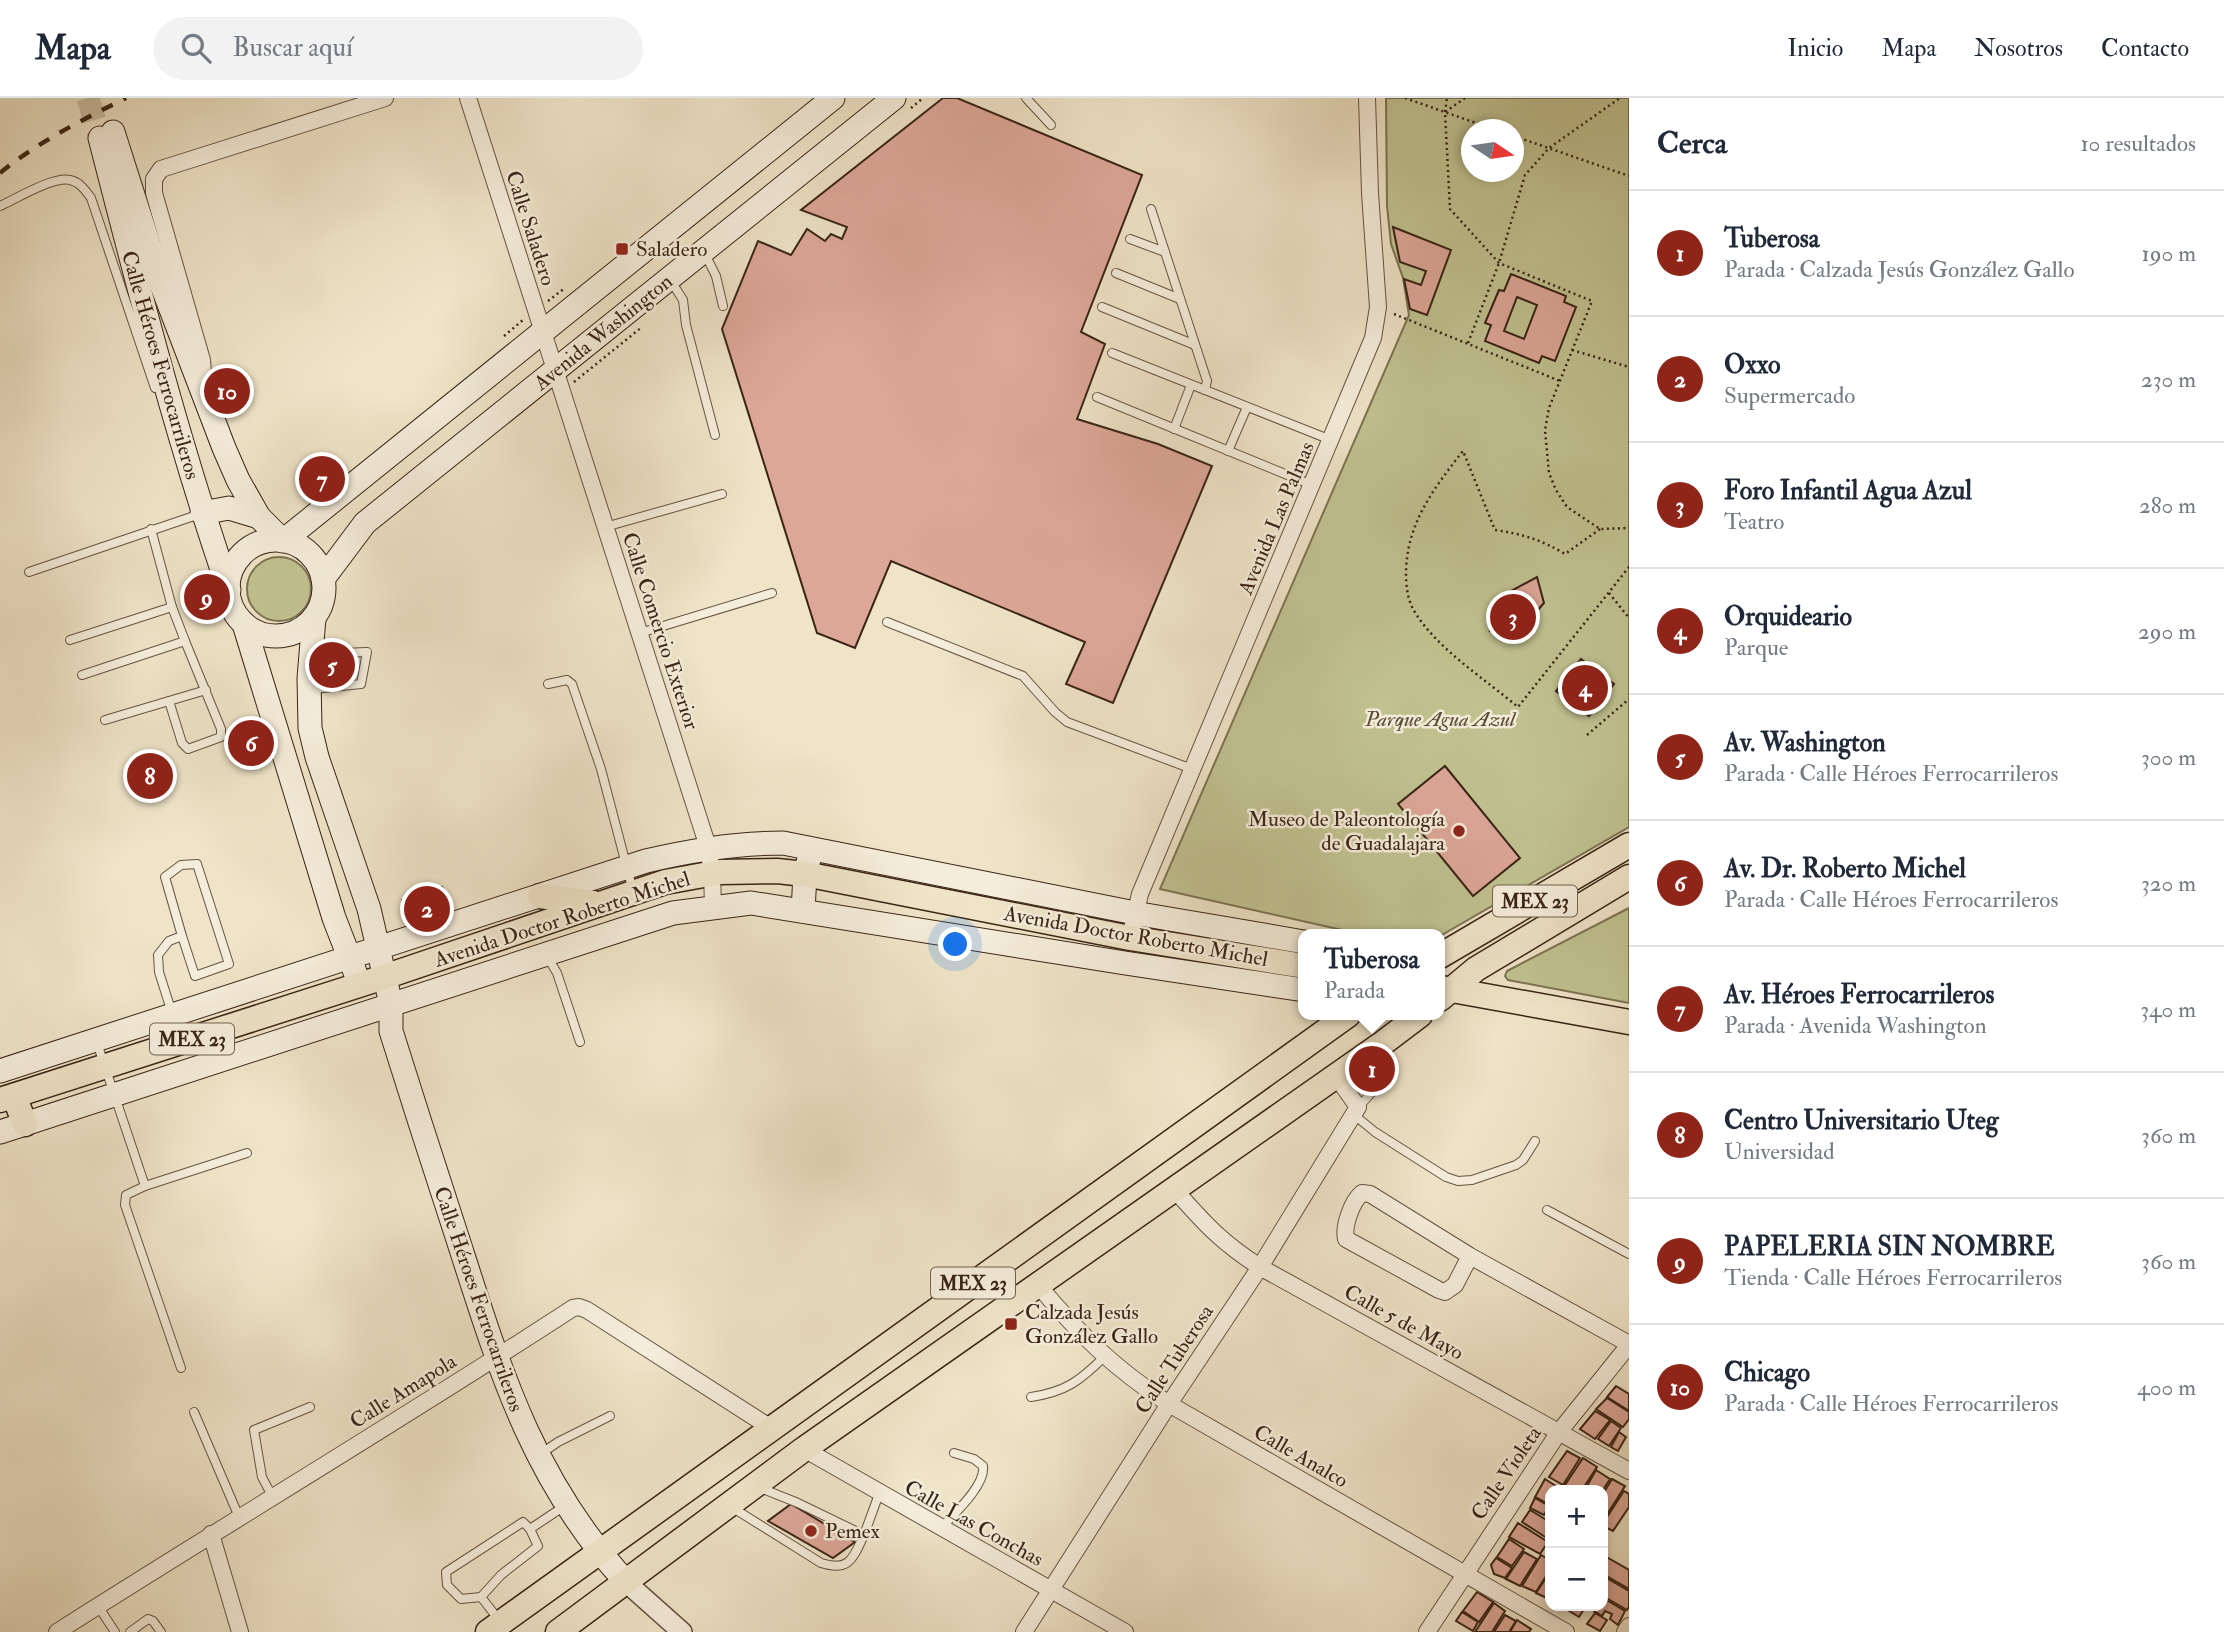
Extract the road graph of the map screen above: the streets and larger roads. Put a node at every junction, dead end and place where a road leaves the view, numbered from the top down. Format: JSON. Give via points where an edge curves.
{"nodes":[{"id":1,"x":385,"y":98,"type":"edge"},
{"id":2,"x":468,"y":98,"type":"edge"},
{"id":3,"x":833,"y":98,"type":"edge"},
{"id":4,"x":894,"y":98,"type":"edge"},
{"id":5,"x":1367,"y":98,"type":"edge"},
{"id":6,"x":543,"y":333,"type":"junction"},
{"id":7,"x":555,"y":370,"type":"junction"},
{"id":8,"x":205,"y":400,"type":"junction"},
{"id":9,"x":202,"y":510,"type":"junction"},
{"id":10,"x":259,"y":517,"type":"junction"},
{"id":11,"x":283,"y":541,"type":"junction"},
{"id":12,"x":323,"y":579,"type":"junction"},
{"id":13,"x":229,"y":590,"type":"junction"},
{"id":14,"x":314,"y":618,"type":"junction"},
{"id":15,"x":244,"y":624,"type":"junction"},
{"id":16,"x":1629,"y":845,"type":"edge"},
{"id":17,"x":708,"y":847,"type":"junction"},
{"id":18,"x":812,"y":849,"type":"junction"},
{"id":19,"x":712,"y":873,"type":"junction"},
{"id":20,"x":865,"y":873,"type":"junction"},
{"id":21,"x":805,"y":874,"type":"junction"},
{"id":22,"x":1629,"y":877,"type":"edge"},
{"id":23,"x":639,"y":891,"type":"junction"},
{"id":24,"x":540,"y":896,"type":"junction"},
{"id":25,"x":604,"y":902,"type":"junction"},
{"id":26,"x":713,"y":906,"type":"junction"},
{"id":27,"x":803,"y":911,"type":"junction"},
{"id":28,"x":1135,"y":913,"type":"junction"},
{"id":29,"x":654,"y":920,"type":"junction"},
{"id":30,"x":858,"y":920,"type":"junction"},
{"id":31,"x":1052,"y":922,"type":"junction"},
{"id":32,"x":618,"y":931,"type":"junction"},
{"id":33,"x":1130,"y":938,"type":"junction"},
{"id":34,"x":1298,"y":941,"type":"edge"},
{"id":35,"x":489,"y":942,"type":"junction"},
{"id":36,"x":377,"y":948,"type":"junction"},
{"id":37,"x":1048,"y":951,"type":"junction"},
{"id":38,"x":1445,"y":953,"type":"edge"},
{"id":39,"x":445,"y":956,"type":"junction"},
{"id":40,"x":350,"y":958,"type":"junction"},
{"id":41,"x":1298,"y":965,"type":"edge"},
{"id":42,"x":500,"y":970,"type":"junction"},
{"id":43,"x":384,"y":977,"type":"junction"},
{"id":44,"x":455,"y":984,"type":"junction"},
{"id":45,"x":360,"y":985,"type":"junction"},
{"id":46,"x":1445,"y":987,"type":"edge"},
{"id":47,"x":1298,"y":988,"type":"edge"},
{"id":48,"x":1445,"y":988,"type":"edge"},
{"id":49,"x":319,"y":998,"type":"junction"},
{"id":50,"x":381,"y":1007,"type":"junction"},
{"id":51,"x":1341,"y":1020,"type":"edge"},
{"id":52,"x":1413,"y":1020,"type":"edge"},
{"id":53,"x":1629,"y":1022,"type":"edge"},
{"id":54,"x":328,"y":1025,"type":"junction"},
{"id":55,"x":0,"y":1071,"type":"edge"},
{"id":56,"x":1336,"y":1076,"type":"junction"},
{"id":57,"x":7,"y":1098,"type":"edge"},
{"id":58,"x":24,"y":1124,"type":"junction"},
{"id":59,"x":0,"y":1132,"type":"edge"},
{"id":60,"x":1174,"y":1189,"type":"junction"},
{"id":61,"x":1471,"y":1256,"type":"junction"},
{"id":62,"x":1260,"y":1268,"type":"junction"},
{"id":63,"x":1038,"y":1285,"type":"junction"},
{"id":64,"x":1629,"y":1344,"type":"edge"},
{"id":65,"x":496,"y":1358,"type":"junction"},
{"id":66,"x":1169,"y":1404,"type":"junction"},
{"id":67,"x":771,"y":1428,"type":"junction"},
{"id":68,"x":1559,"y":1432,"type":"junction"},
{"id":69,"x":804,"y":1449,"type":"junction"},
{"id":70,"x":1629,"y":1471,"type":"edge"},
{"id":71,"x":211,"y":1534,"type":"junction"},
{"id":72,"x":599,"y":1553,"type":"junction"},
{"id":73,"x":1463,"y":1575,"type":"junction"},
{"id":74,"x":628,"y":1583,"type":"junction"},
{"id":75,"x":1051,"y":1590,"type":"junction"},
{"id":76,"x":1629,"y":1626,"type":"edge"},
{"id":77,"x":495,"y":1628,"type":"edge"},
{"id":78,"x":58,"y":1632,"type":"edge"},
{"id":79,"x":240,"y":1632,"type":"edge"},
{"id":80,"x":558,"y":1632,"type":"edge"},
{"id":81,"x":682,"y":1632,"type":"edge"},
{"id":82,"x":1024,"y":1632,"type":"edge"},
{"id":83,"x":1125,"y":1632,"type":"edge"},
{"id":84,"x":1427,"y":1632,"type":"edge"},
{"id":85,"x":1566,"y":1632,"type":"edge"},
{"id":86,"x":1625,"y":1632,"type":"edge"}],
"edges":[{"from":1,"to":8,"type":"street","name":"Calle Héroes Ferrocarrileros","via":[[161,169],[154,179],[154,193],[202,360]]},
{"from":2,"to":6,"type":"street","name":"Calle Saladero"},
{"from":3,"to":6,"type":"main road","name":"Avenida Washington"},
{"from":4,"to":7,"type":"main road","name":"Avenida Washington"},
{"from":5,"to":28,"type":"street","name":"Avenida Las Palmas","via":[[1378,307],[1373,338]]},
{"from":6,"to":7,"type":"street","name":"Calle Saladero"},
{"from":6,"to":11,"type":"main road","name":"Avenida Washington"},
{"from":7,"to":12,"type":"main road","name":"Avenida Washington","via":[[365,523]]},
{"from":7,"to":17,"type":"street","name":"Calle Comercio Exterior"},
{"from":8,"to":9,"type":"main road","name":"Calle Héroes Ferrocarrileros","via":[[107,135],[137,281]]},
{"from":8,"to":10,"type":"main road","name":"Calle Héroes Ferrocarrileros","via":[[238,480]]},
{"from":9,"to":10,"type":"main road","via":[[229,508]]},
{"from":9,"to":13,"type":"main road","name":"Calle Héroes Ferrocarrileros"},
{"from":10,"to":11,"type":"main road","name":"Calle Héroes Ferrocarrileros"},
{"from":11,"to":12,"type":"main road","via":[[309,553]]},
{"from":11,"to":13,"type":"main road","via":[[269,541],[244,553],[230,576]]},
{"from":12,"to":14,"type":"main road","via":[[321,606]]},
{"from":13,"to":15,"type":"main road"},
{"from":14,"to":15,"type":"main road","via":[[288,635],[273,636]]},
{"from":14,"to":36,"type":"main road","name":"Calle Héroes Ferrocarrileros","via":[[310,728],[369,909]]},
{"from":15,"to":40,"type":"main road","name":"Calle Héroes Ferrocarrileros"},
{"from":16,"to":38,"type":"main road","number":"MEX 23"},
{"from":17,"to":18,"type":"main road","name":"Avenida Doctor Roberto Michel","via":[[783,843]]},
{"from":17,"to":19,"type":"street","name":"Calle Comercio Exterior"},
{"from":17,"to":24,"type":"main road","name":"Avenida Doctor Roberto Michel"},
{"from":18,"to":20,"type":"main road","name":"Avenida Doctor Roberto Michel"},
{"from":18,"to":21,"type":"main road"},
{"from":19,"to":21,"type":"main road","name":"Avenida Doctor Roberto Michel","number":"MEX 23"},
{"from":19,"to":23,"type":"main road","name":"Avenida Doctor Roberto Michel","number":"MEX 23"},
{"from":19,"to":26,"type":"street","name":"Calle Comercio Exterior"},
{"from":20,"to":21,"type":"main road","name":"Avenida Doctor Roberto Michel","number":"MEX 23"},
{"from":20,"to":28,"type":"main road","name":"Avenida Doctor Roberto Michel"},
{"from":20,"to":30,"type":"main road"},
{"from":20,"to":31,"type":"main road","name":"Avenida Doctor Roberto Michel","number":"MEX 23"},
{"from":21,"to":27,"type":"main road"},
{"from":22,"to":46,"type":"main road","number":"MEX 23"},
{"from":23,"to":25,"type":"main road","name":"Avenida Doctor Roberto Michel","number":"MEX 23"},
{"from":23,"to":29,"type":"main road"},
{"from":24,"to":25,"type":"main road"},
{"from":24,"to":36,"type":"main road","name":"Avenida Doctor Roberto Michel"},
{"from":25,"to":32,"type":"main road"},
{"from":25,"to":35,"type":"main road","name":"Avenida Doctor Roberto Michel","number":"MEX 23"},
{"from":26,"to":27,"type":"main road","name":"Avenida Doctor Roberto Michel","via":[[751,903]]},
{"from":26,"to":29,"type":"main road","name":"Avenida Doctor Roberto Michel"},
{"from":27,"to":30,"type":"main road","name":"Avenida Doctor Roberto Michel"},
{"from":28,"to":33,"type":"street","name":"Avenida Las Palmas"},
{"from":28,"to":34,"type":"main road","name":"Avenida Doctor Roberto Michel"},
{"from":29,"to":32,"type":"main road","name":"Avenida Doctor Roberto Michel"},
{"from":30,"to":37,"type":"main road","name":"Avenida Doctor Roberto Michel"},
{"from":31,"to":33,"type":"main road","name":"Avenida Doctor Roberto Michel","number":"MEX 23"},
{"from":31,"to":37,"type":"main road"},
{"from":32,"to":42,"type":"main road","name":"Avenida Doctor Roberto Michel"},
{"from":33,"to":41,"type":"main road","name":"Avenida Doctor Roberto Michel","number":"MEX 23"},
{"from":35,"to":39,"type":"main road","name":"Avenida Doctor Roberto Michel","number":"MEX 23"},
{"from":35,"to":42,"type":"main road"},
{"from":36,"to":40,"type":"main road","name":"Avenida Doctor Roberto Michel"},
{"from":36,"to":43,"type":"main road","name":"Calle Héroes Ferrocarrileros"},
{"from":37,"to":47,"type":"main road","name":"Avenida Doctor Roberto Michel"},
{"from":39,"to":43,"type":"main road","name":"Avenida Doctor Roberto Michel","number":"MEX 23"},
{"from":39,"to":44,"type":"main road"},
{"from":40,"to":45,"type":"main road","name":"Calle Héroes Ferrocarrileros"},
{"from":40,"to":55,"type":"main road","name":"Avenida Doctor Roberto Michel"},
{"from":42,"to":44,"type":"main road","name":"Avenida Doctor Roberto Michel"},
{"from":43,"to":45,"type":"main road","name":"Avenida Doctor Roberto Michel","number":"MEX 23"},
{"from":43,"to":50,"type":"main road","name":"Calle Héroes Ferrocarrileros"},
{"from":44,"to":50,"type":"main road","name":"Avenida Doctor Roberto Michel"},
{"from":45,"to":49,"type":"main road","name":"Avenida Doctor Roberto Michel","number":"MEX 23"},
{"from":45,"to":50,"type":"main road","name":"Calle Héroes Ferrocarrileros"},
{"from":48,"to":53,"type":"main road","number":"MEX 23"},
{"from":49,"to":54,"type":"main road"},
{"from":49,"to":57,"type":"main road","name":"Avenida Doctor Roberto Michel","number":"MEX 23"},
{"from":50,"to":54,"type":"main road","name":"Avenida Doctor Roberto Michel"},
{"from":50,"to":65,"type":"main road","name":"Calle Héroes Ferrocarrileros"},
{"from":51,"to":67,"type":"main road","number":"MEX 23"},
{"from":52,"to":56,"type":"main road","number":"MEX 23"},
{"from":54,"to":58,"type":"main road","name":"Avenida Doctor Roberto Michel"},
{"from":56,"to":60,"type":"main road","number":"MEX 23"},
{"from":56,"to":62,"type":"street","name":"Calle Tuberosa","via":[[1356,1111]]},
{"from":57,"to":58,"type":"main road"},
{"from":58,"to":59,"type":"main road","name":"Avenida Doctor Roberto Michel"},
{"from":60,"to":62,"type":"street","name":"Calle 5 de Mayo","via":[[1221,1240]]},
{"from":60,"to":63,"type":"main road","number":"MEX 23"},
{"from":61,"to":61,"type":"street","via":[[1370,1194],[1356,1198],[1346,1239],[1439,1290],[1445,1292],[1455,1285]]},
{"from":61,"to":64,"type":"street"},
{"from":62,"to":66,"type":"street","name":"Calle Tuberosa"},
{"from":62,"to":68,"type":"street","name":"Calle 5 de Mayo"},
{"from":63,"to":66,"type":"street","name":"Calle Analco","via":[[1104,1357]]},
{"from":63,"to":69,"type":"main road","number":"MEX 23"},
{"from":64,"to":68,"type":"street","name":"Calle Violeta"},
{"from":65,"to":67,"type":"street","name":"Calle Amapola","via":[[579,1307]]},
{"from":65,"to":71,"type":"street","name":"Calle Amapola"},
{"from":65,"to":72,"type":"main road","name":"Calle Héroes Ferrocarrileros","via":[[537,1456]]},
{"from":66,"to":73,"type":"street","name":"Calle Analco"},
{"from":66,"to":75,"type":"street","name":"Calle Tuberosa"},
{"from":67,"to":72,"type":"main road","number":"MEX 23"},
{"from":68,"to":70,"type":"street","name":"Calle 5 de Mayo"},
{"from":68,"to":73,"type":"street","name":"Calle Violeta"},
{"from":69,"to":74,"type":"main road","number":"MEX 23"},
{"from":69,"to":75,"type":"street","name":"Calle Las Conchas"},
{"from":71,"to":78,"type":"street","name":"Calle Amapola"},
{"from":71,"to":79,"type":"street"},
{"from":72,"to":74,"type":"main road","name":"Calle Héroes Ferrocarrileros"},
{"from":72,"to":77,"type":"main road","number":"MEX 23"},
{"from":73,"to":84,"type":"street","name":"Calle Violeta"},
{"from":73,"to":85,"type":"street","name":"Calle Analco"},
{"from":74,"to":80,"type":"main road","number":"MEX 23"},
{"from":74,"to":81,"type":"street"},
{"from":75,"to":82,"type":"street","name":"Calle Tuberosa"},
{"from":75,"to":83,"type":"street","name":"Calle Las Conchas"},
{"from":76,"to":86,"type":"street"}]}
